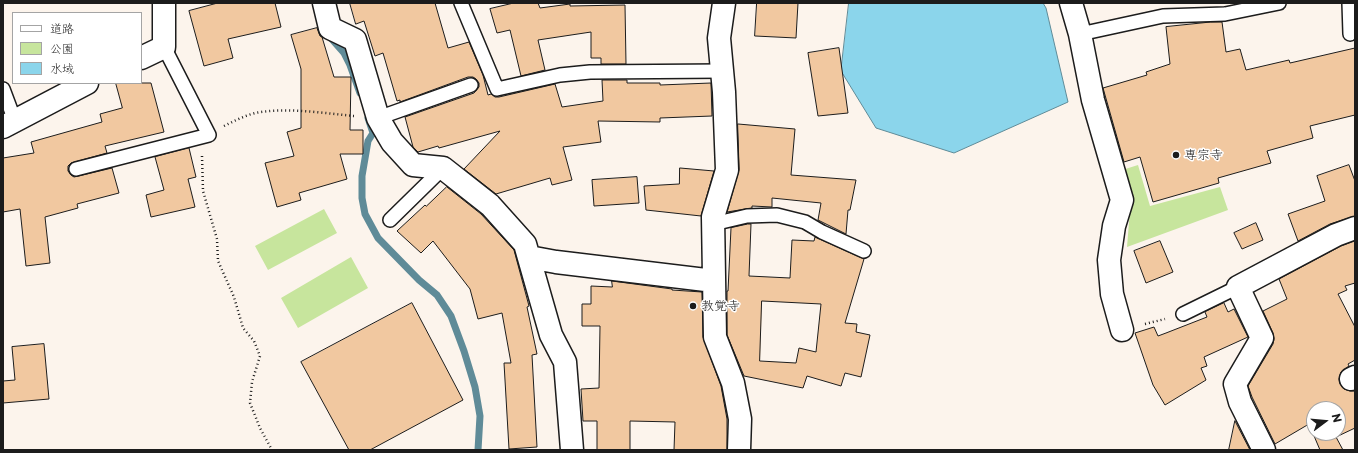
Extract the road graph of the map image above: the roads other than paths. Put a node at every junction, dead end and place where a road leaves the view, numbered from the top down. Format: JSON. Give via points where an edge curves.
{"nodes":[{"id":1,"x":164,"y":3,"type":"edge"},
{"id":2,"x":324,"y":3,"type":"edge"},
{"id":3,"x":460,"y":3,"type":"edge"},
{"id":4,"x":724,"y":3,"type":"edge"},
{"id":5,"x":1071,"y":3,"type":"edge"},
{"id":6,"x":1279,"y":3,"type":"edge"},
{"id":7,"x":1349,"y":3,"type":"edge"},
{"id":8,"x":1080,"y":34,"type":"junction"},
{"id":9,"x":1350,"y":34,"type":"dead end"},
{"id":10,"x":164,"y":47,"type":"junction"},
{"id":11,"x":142,"y":58,"type":"edge"},
{"id":12,"x":723,"y":71,"type":"junction"},
{"id":13,"x":85,"y":84,"type":"edge"},
{"id":14,"x":471,"y":85,"type":"dead end"},
{"id":15,"x":3,"y":90,"type":"edge"},
{"id":16,"x":378,"y":118,"type":"junction"},
{"id":17,"x":9,"y":124,"type":"edge"},
{"id":18,"x":443,"y":168,"type":"junction"},
{"id":19,"x":76,"y":169,"type":"dead end"},
{"id":20,"x":390,"y":220,"type":"dead end"},
{"id":21,"x":713,"y":224,"type":"junction"},
{"id":22,"x":1355,"y":228,"type":"edge"},
{"id":23,"x":864,"y":251,"type":"dead end"},
{"id":24,"x":529,"y":257,"type":"junction"},
{"id":25,"x":714,"y":281,"type":"junction"},
{"id":26,"x":1238,"y":287,"type":"junction"},
{"id":27,"x":1183,"y":314,"type":"road end"},
{"id":28,"x":1122,"y":330,"type":"road end"},
{"id":29,"x":572,"y":450,"type":"edge"},
{"id":30,"x":740,"y":450,"type":"edge"},
{"id":31,"x":1264,"y":450,"type":"edge"}],
"edges":[{"from":1,"to":10,"type":"street"},
{"from":2,"to":16,"type":"street","via":[[330,28],[355,40]]},
{"from":3,"to":12,"type":"lane","via":[[497,89],[560,75],[590,72]]},
{"from":4,"to":12,"type":"street","via":[[719,38]]},
{"from":5,"to":8,"type":"street"},
{"from":6,"to":8,"type":"lane","via":[[1224,14],[1163,16]]},
{"from":7,"to":9,"type":"lane"},
{"from":8,"to":28,"type":"street","via":[[1094,100],[1122,200],[1114,226],[1110,260],[1112,294]]},
{"from":10,"to":11,"type":"street"},
{"from":10,"to":19,"type":"lane","via":[[209,135]]},
{"from":12,"to":21,"type":"street","via":[[727,170]]},
{"from":13,"to":17,"type":"street"},
{"from":14,"to":16,"type":"lane"},
{"from":15,"to":17,"type":"lane"},
{"from":16,"to":18,"type":"street","via":[[392,142],[413,165]]},
{"from":18,"to":20,"type":"lane"},
{"from":18,"to":24,"type":"street","via":[[490,204],[525,244]]},
{"from":21,"to":23,"type":"lane","via":[[747,216],[777,215],[805,222]]},
{"from":21,"to":25,"type":"street"},
{"from":22,"to":26,"type":"street","via":[[1336,235]]},
{"from":24,"to":25,"type":"street"},
{"from":24,"to":29,"type":"street","via":[[551,335],[565,362]]},
{"from":25,"to":30,"type":"street","via":[[715,337],[733,384],[740,419]]},
{"from":26,"to":27,"type":"lane"},
{"from":26,"to":31,"type":"street","via":[[1262,338],[1235,384],[1240,402]]}]}
